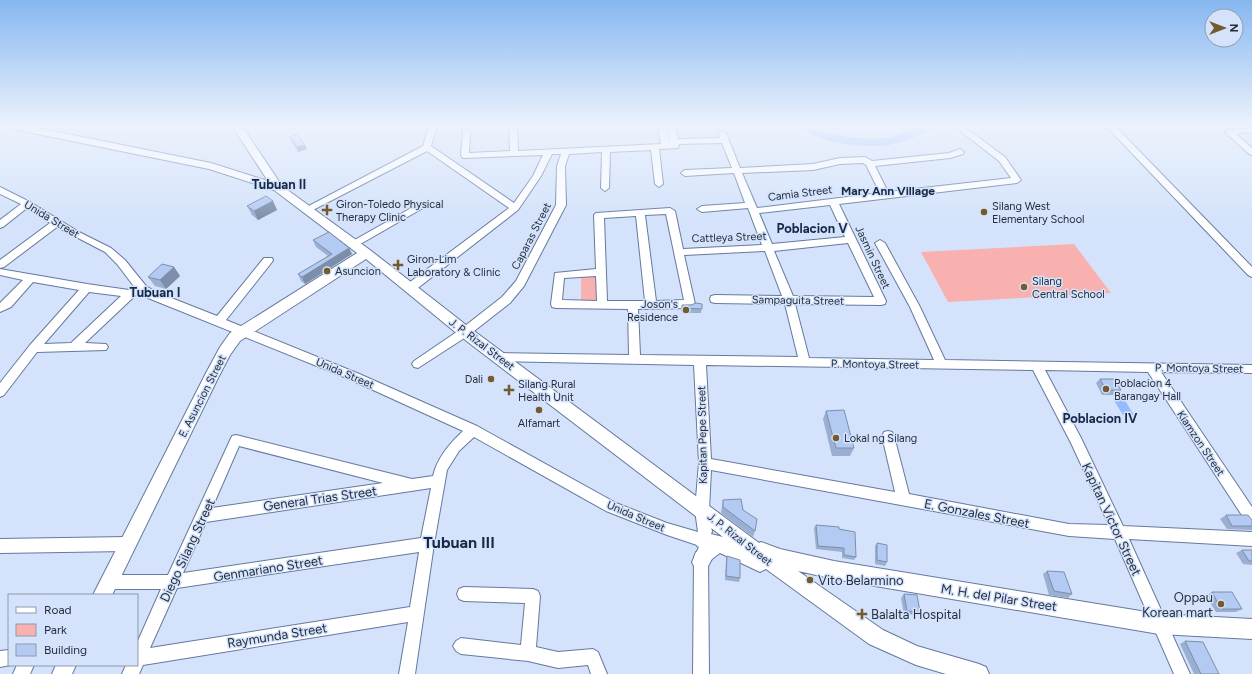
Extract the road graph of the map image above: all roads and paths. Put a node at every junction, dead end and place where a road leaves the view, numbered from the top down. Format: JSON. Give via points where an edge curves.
{"nodes":[{"id":1,"x":169,"y":157,"type":"edge"},
{"id":2,"x":258,"y":157,"type":"edge"},
{"id":3,"x":407,"y":157,"type":"edge"},
{"id":4,"x":442,"y":157,"type":"edge"},
{"id":5,"x":546,"y":157,"type":"edge"},
{"id":6,"x":564,"y":157,"type":"edge"},
{"id":7,"x":606,"y":157,"type":"edge"},
{"id":8,"x":656,"y":157,"type":"edge"},
{"id":9,"x":732,"y":157,"type":"edge"},
{"id":10,"x":928,"y":157,"type":"edge"},
{"id":11,"x":1000,"y":157,"type":"edge"},
{"id":12,"x":1140,"y":157,"type":"edge"},
{"id":13,"x":870,"y":164,"type":"junction"},
{"id":14,"x":737,"y":170,"type":"junction"},
{"id":15,"x":685,"y":174,"type":"dead end"},
{"id":16,"x":660,"y":184,"type":"dead end"},
{"id":17,"x":278,"y":188,"type":"junction"},
{"id":18,"x":605,"y":188,"type":"dead end"},
{"id":19,"x":0,"y":190,"type":"edge"},
{"id":20,"x":885,"y":195,"type":"junction"},
{"id":21,"x":833,"y":201,"type":"junction"},
{"id":22,"x":27,"y":204,"type":"junction"},
{"id":23,"x":420,"y":206,"type":"dead end"},
{"id":24,"x":515,"y":208,"type":"junction"},
{"id":25,"x":753,"y":208,"type":"junction"},
{"id":26,"x":308,"y":209,"type":"junction"},
{"id":27,"x":702,"y":209,"type":"dead end"},
{"id":28,"x":640,"y":213,"type":"junction"},
{"id":29,"x":56,"y":223,"type":"junction"},
{"id":30,"x":0,"y":225,"type":"edge"},
{"id":31,"x":852,"y":239,"type":"junction"},
{"id":32,"x":880,"y":243,"type":"dead end"},
{"id":33,"x":354,"y":244,"type":"junction"},
{"id":34,"x":768,"y":248,"type":"junction"},
{"id":35,"x":679,"y":252,"type":"junction"},
{"id":36,"x":366,"y":253,"type":"junction"},
{"id":37,"x":268,"y":260,"type":"dead end"},
{"id":38,"x":0,"y":265,"type":"edge"},
{"id":39,"x":0,"y":272,"type":"edge"},
{"id":40,"x":601,"y":272,"type":"junction"},
{"id":41,"x":1252,"y":273,"type":"edge"},
{"id":42,"x":31,"y":277,"type":"junction"},
{"id":43,"x":87,"y":288,"type":"junction"},
{"id":44,"x":410,"y":288,"type":"junction"},
{"id":45,"x":142,"y":289,"type":"junction"},
{"id":46,"x":130,"y":294,"type":"junction"},
{"id":47,"x":715,"y":299,"type":"dead end"},
{"id":48,"x":789,"y":300,"type":"junction"},
{"id":49,"x":881,"y":301,"type":"joint"},
{"id":50,"x":602,"y":305,"type":"junction"},
{"id":51,"x":633,"y":305,"type":"junction"},
{"id":52,"x":651,"y":305,"type":"junction"},
{"id":53,"x":0,"y":308,"type":"edge"},
{"id":54,"x":219,"y":321,"type":"junction"},
{"id":55,"x":243,"y":331,"type":"junction"},
{"id":56,"x":466,"y":332,"type":"junction"},
{"id":57,"x":102,"y":347,"type":"dead end"},
{"id":58,"x":34,"y":348,"type":"junction"},
{"id":59,"x":73,"y":348,"type":"junction"},
{"id":60,"x":497,"y":357,"type":"junction"},
{"id":61,"x":635,"y":360,"type":"junction"},
{"id":62,"x":700,"y":360,"type":"junction"},
{"id":63,"x":805,"y":363,"type":"junction"},
{"id":64,"x":418,"y":364,"type":"dead end"},
{"id":65,"x":942,"y":365,"type":"junction"},
{"id":66,"x":1037,"y":366,"type":"junction"},
{"id":67,"x":1150,"y":367,"type":"junction"},
{"id":68,"x":1252,"y":369,"type":"edge"},
{"id":69,"x":1,"y":390,"type":"edge"},
{"id":70,"x":473,"y":430,"type":"junction"},
{"id":71,"x":888,"y":436,"type":"dead end"},
{"id":72,"x":705,"y":462,"type":"junction"},
{"id":73,"x":438,"y":481,"type":"junction"},
{"id":74,"x":412,"y":485,"type":"junction"},
{"id":75,"x":903,"y":499,"type":"junction"},
{"id":76,"x":702,"y":510,"type":"junction"},
{"id":77,"x":202,"y":516,"type":"junction"},
{"id":78,"x":1252,"y":519,"type":"edge"},
{"id":79,"x":723,"y":527,"type":"junction"},
{"id":80,"x":1119,"y":534,"type":"junction"},
{"id":81,"x":704,"y":536,"type":"junction"},
{"id":82,"x":1252,"y":539,"type":"edge"},
{"id":83,"x":127,"y":544,"type":"junction"},
{"id":84,"x":427,"y":544,"type":"junction"},
{"id":85,"x":720,"y":545,"type":"junction"},
{"id":86,"x":0,"y":546,"type":"edge"},
{"id":87,"x":748,"y":546,"type":"junction"},
{"id":88,"x":701,"y":562,"type":"junction"},
{"id":89,"x":790,"y":577,"type":"junction"},
{"id":90,"x":172,"y":582,"type":"junction"},
{"id":91,"x":105,"y":589,"type":"edge"},
{"id":92,"x":464,"y":594,"type":"dead end"},
{"id":93,"x":417,"y":613,"type":"junction"},
{"id":94,"x":1159,"y":624,"type":"junction"},
{"id":95,"x":1252,"y":629,"type":"edge"},
{"id":96,"x":461,"y":646,"type":"dead end"},
{"id":97,"x":528,"y":653,"type":"junction"},
{"id":98,"x":138,"y":657,"type":"edge"},
{"id":99,"x":138,"y":661,"type":"edge"},
{"id":100,"x":407,"y":674,"type":"edge"},
{"id":101,"x":599,"y":674,"type":"edge"},
{"id":102,"x":702,"y":674,"type":"edge"},
{"id":103,"x":979,"y":674,"type":"edge"},
{"id":104,"x":1182,"y":674,"type":"edge"}],
"edges":[{"from":1,"to":17,"type":"main road","name":"J. P. Rizal Street","via":[[211,166]]},
{"from":2,"to":17,"type":"main road"},
{"from":3,"to":26,"type":"street"},
{"from":4,"to":24,"type":"street"},
{"from":5,"to":24,"type":"street"},
{"from":6,"to":56,"type":"street","name":"Caparas Street","via":[[561,166],[561,205],[520,283],[506,300]]},
{"from":7,"to":18,"type":"street"},
{"from":8,"to":16,"type":"street"},
{"from":9,"to":14,"type":"street"},
{"from":10,"to":13,"type":"street"},
{"from":11,"to":20,"type":"street","name":"Camia Street","via":[[1017,180],[957,189]]},
{"from":12,"to":41,"type":"street"},
{"from":13,"to":14,"type":"street","via":[[857,159],[812,167]]},
{"from":13,"to":20,"type":"street"},
{"from":14,"to":15,"type":"street"},
{"from":14,"to":25,"type":"street"},
{"from":17,"to":26,"type":"main road","name":"J. P. Rizal Street"},
{"from":19,"to":22,"type":"street","name":"Unida Street"},
{"from":20,"to":21,"type":"street","name":"Camia Street"},
{"from":21,"to":25,"type":"street","name":"Camia Street"},
{"from":21,"to":31,"type":"street","name":"Jasmin Street"},
{"from":22,"to":29,"type":"street","name":"Unida Street"},
{"from":22,"to":30,"type":"street"},
{"from":23,"to":33,"type":"street"},
{"from":24,"to":44,"type":"street"},
{"from":25,"to":27,"type":"street","name":"Camia Street"},
{"from":25,"to":34,"type":"street"},
{"from":26,"to":33,"type":"main road","name":"J. P. Rizal Street"},
{"from":28,"to":35,"type":"street","via":[[670,211]]},
{"from":28,"to":40,"type":"street","via":[[599,215]]},
{"from":28,"to":52,"type":"street"},
{"from":29,"to":38,"type":"street"},
{"from":29,"to":45,"type":"street","name":"Unida Street","via":[[108,250]]},
{"from":31,"to":34,"type":"street","name":"Cattleya Street"},
{"from":31,"to":49,"type":"street","name":"Jasmin Street"},
{"from":32,"to":65,"type":"street"},
{"from":33,"to":36,"type":"main road","name":"J. P. Rizal Street"},
{"from":34,"to":35,"type":"street","name":"Cattleya Street"},
{"from":34,"to":48,"type":"street"},
{"from":35,"to":52,"type":"street","via":[[690,304]]},
{"from":36,"to":44,"type":"main road","name":"J. P. Rizal Street"},
{"from":36,"to":55,"type":"main road","name":"E. Asuncion Street"},
{"from":37,"to":54,"type":"street"},
{"from":39,"to":42,"type":"street"},
{"from":40,"to":50,"type":"street"},
{"from":40,"to":50,"type":"street","via":[[560,274],[556,304]]},
{"from":42,"to":43,"type":"street"},
{"from":42,"to":53,"type":"street"},
{"from":43,"to":46,"type":"street"},
{"from":43,"to":58,"type":"street"},
{"from":44,"to":56,"type":"main road","name":"J. P. Rizal Street"},
{"from":45,"to":46,"type":"street"},
{"from":45,"to":54,"type":"street","name":"Unida Street"},
{"from":46,"to":59,"type":"street"},
{"from":47,"to":48,"type":"street","name":"Sampaguita Street"},
{"from":48,"to":49,"type":"street","name":"Sampaguita Street"},
{"from":48,"to":63,"type":"street"},
{"from":50,"to":51,"type":"street"},
{"from":51,"to":52,"type":"street"},
{"from":51,"to":61,"type":"street"},
{"from":54,"to":55,"type":"street","name":"Unida Street"},
{"from":55,"to":70,"type":"street","name":"Unida Street","via":[[353,376]]},
{"from":55,"to":83,"type":"main road","name":"E. Asuncion Street","via":[[225,350]]},
{"from":56,"to":60,"type":"main road","name":"J. P. Rizal Street"},
{"from":56,"to":64,"type":"street","name":"Caparas Street"},
{"from":57,"to":59,"type":"street"},
{"from":58,"to":59,"type":"street"},
{"from":58,"to":69,"type":"street"},
{"from":60,"to":61,"type":"street","name":"P. Montoya Street"},
{"from":60,"to":76,"type":"main road","name":"J. P. Rizal Street"},
{"from":61,"to":62,"type":"street","name":"P. Montoya Street"},
{"from":62,"to":63,"type":"street","name":"P. Montoya Street"},
{"from":62,"to":72,"type":"street","name":"Kapitan Pepe Street"},
{"from":63,"to":65,"type":"street","name":"P. Montoya Street"},
{"from":65,"to":66,"type":"street","name":"P. Montoya Street"},
{"from":66,"to":67,"type":"street","name":"P. Montoya Street"},
{"from":66,"to":80,"type":"street","name":"Kapitan Victor Street","via":[[1061,410]]},
{"from":67,"to":68,"type":"street","name":"P. Montoya Street"},
{"from":67,"to":78,"type":"street","name":"Kiamzon Street"},
{"from":70,"to":73,"type":"street","via":[[448,456],[441,468]]},
{"from":70,"to":81,"type":"street","name":"Unida Street","via":[[612,507],[667,530]]},
{"from":71,"to":75,"type":"street"},
{"from":72,"to":75,"type":"street","name":"E. Gonzales Street"},
{"from":72,"to":76,"type":"street","name":"Kapitan Pepe Street"},
{"from":73,"to":74,"type":"street","name":"General Trias Street"},
{"from":73,"to":84,"type":"street"},
{"from":74,"to":77,"type":"street","name":"General Trias Street"},
{"from":74,"to":77,"type":"street","name":"Diego Silang Street","via":[[236,440]]},
{"from":75,"to":80,"type":"street","name":"E. Gonzales Street","via":[[1069,530]]},
{"from":76,"to":79,"type":"main road","name":"J. P. Rizal Street"},
{"from":76,"to":81,"type":"street","name":"Kapitan Pepe Street"},
{"from":77,"to":90,"type":"street","name":"Diego Silang Street"},
{"from":79,"to":81,"type":"street","via":[[709,525]]},
{"from":79,"to":87,"type":"main road","name":"J. P. Rizal Street"},
{"from":80,"to":82,"type":"street","name":"E. Gonzales Street"},
{"from":80,"to":94,"type":"street","name":"Kapitan Victor Street"},
{"from":81,"to":85,"type":"main road"},
{"from":81,"to":88,"type":"street"},
{"from":83,"to":86,"type":"street"},
{"from":83,"to":91,"type":"main road","name":"E. Asuncion Street"},
{"from":84,"to":90,"type":"street","name":"Genmariano Street"},
{"from":84,"to":93,"type":"street"},
{"from":85,"to":88,"type":"main road","via":[[708,550]]},
{"from":85,"to":89,"type":"main road"},
{"from":87,"to":89,"type":"main road","name":"J. P. Rizal Street"},
{"from":87,"to":94,"type":"main road","name":"M. H. del Pilar Street","via":[[780,558],[834,570]]},
{"from":88,"to":102,"type":"street"},
{"from":89,"to":103,"type":"main road","name":"J. P. Rizal Street","via":[[876,637],[916,655]]},
{"from":90,"to":91,"type":"street","name":"Genmariano Street"},
{"from":90,"to":98,"type":"street","name":"Diego Silang Street"},
{"from":92,"to":97,"type":"street","via":[[533,596]]},
{"from":93,"to":99,"type":"street","name":"Raymunda Street"},
{"from":93,"to":100,"type":"street"},
{"from":94,"to":95,"type":"main road","name":"M. H. del Pilar Street"},
{"from":94,"to":104,"type":"street","name":"Kapitan Victor Street"},
{"from":96,"to":97,"type":"street"},
{"from":97,"to":101,"type":"street","via":[[558,660],[593,657]]}]}
